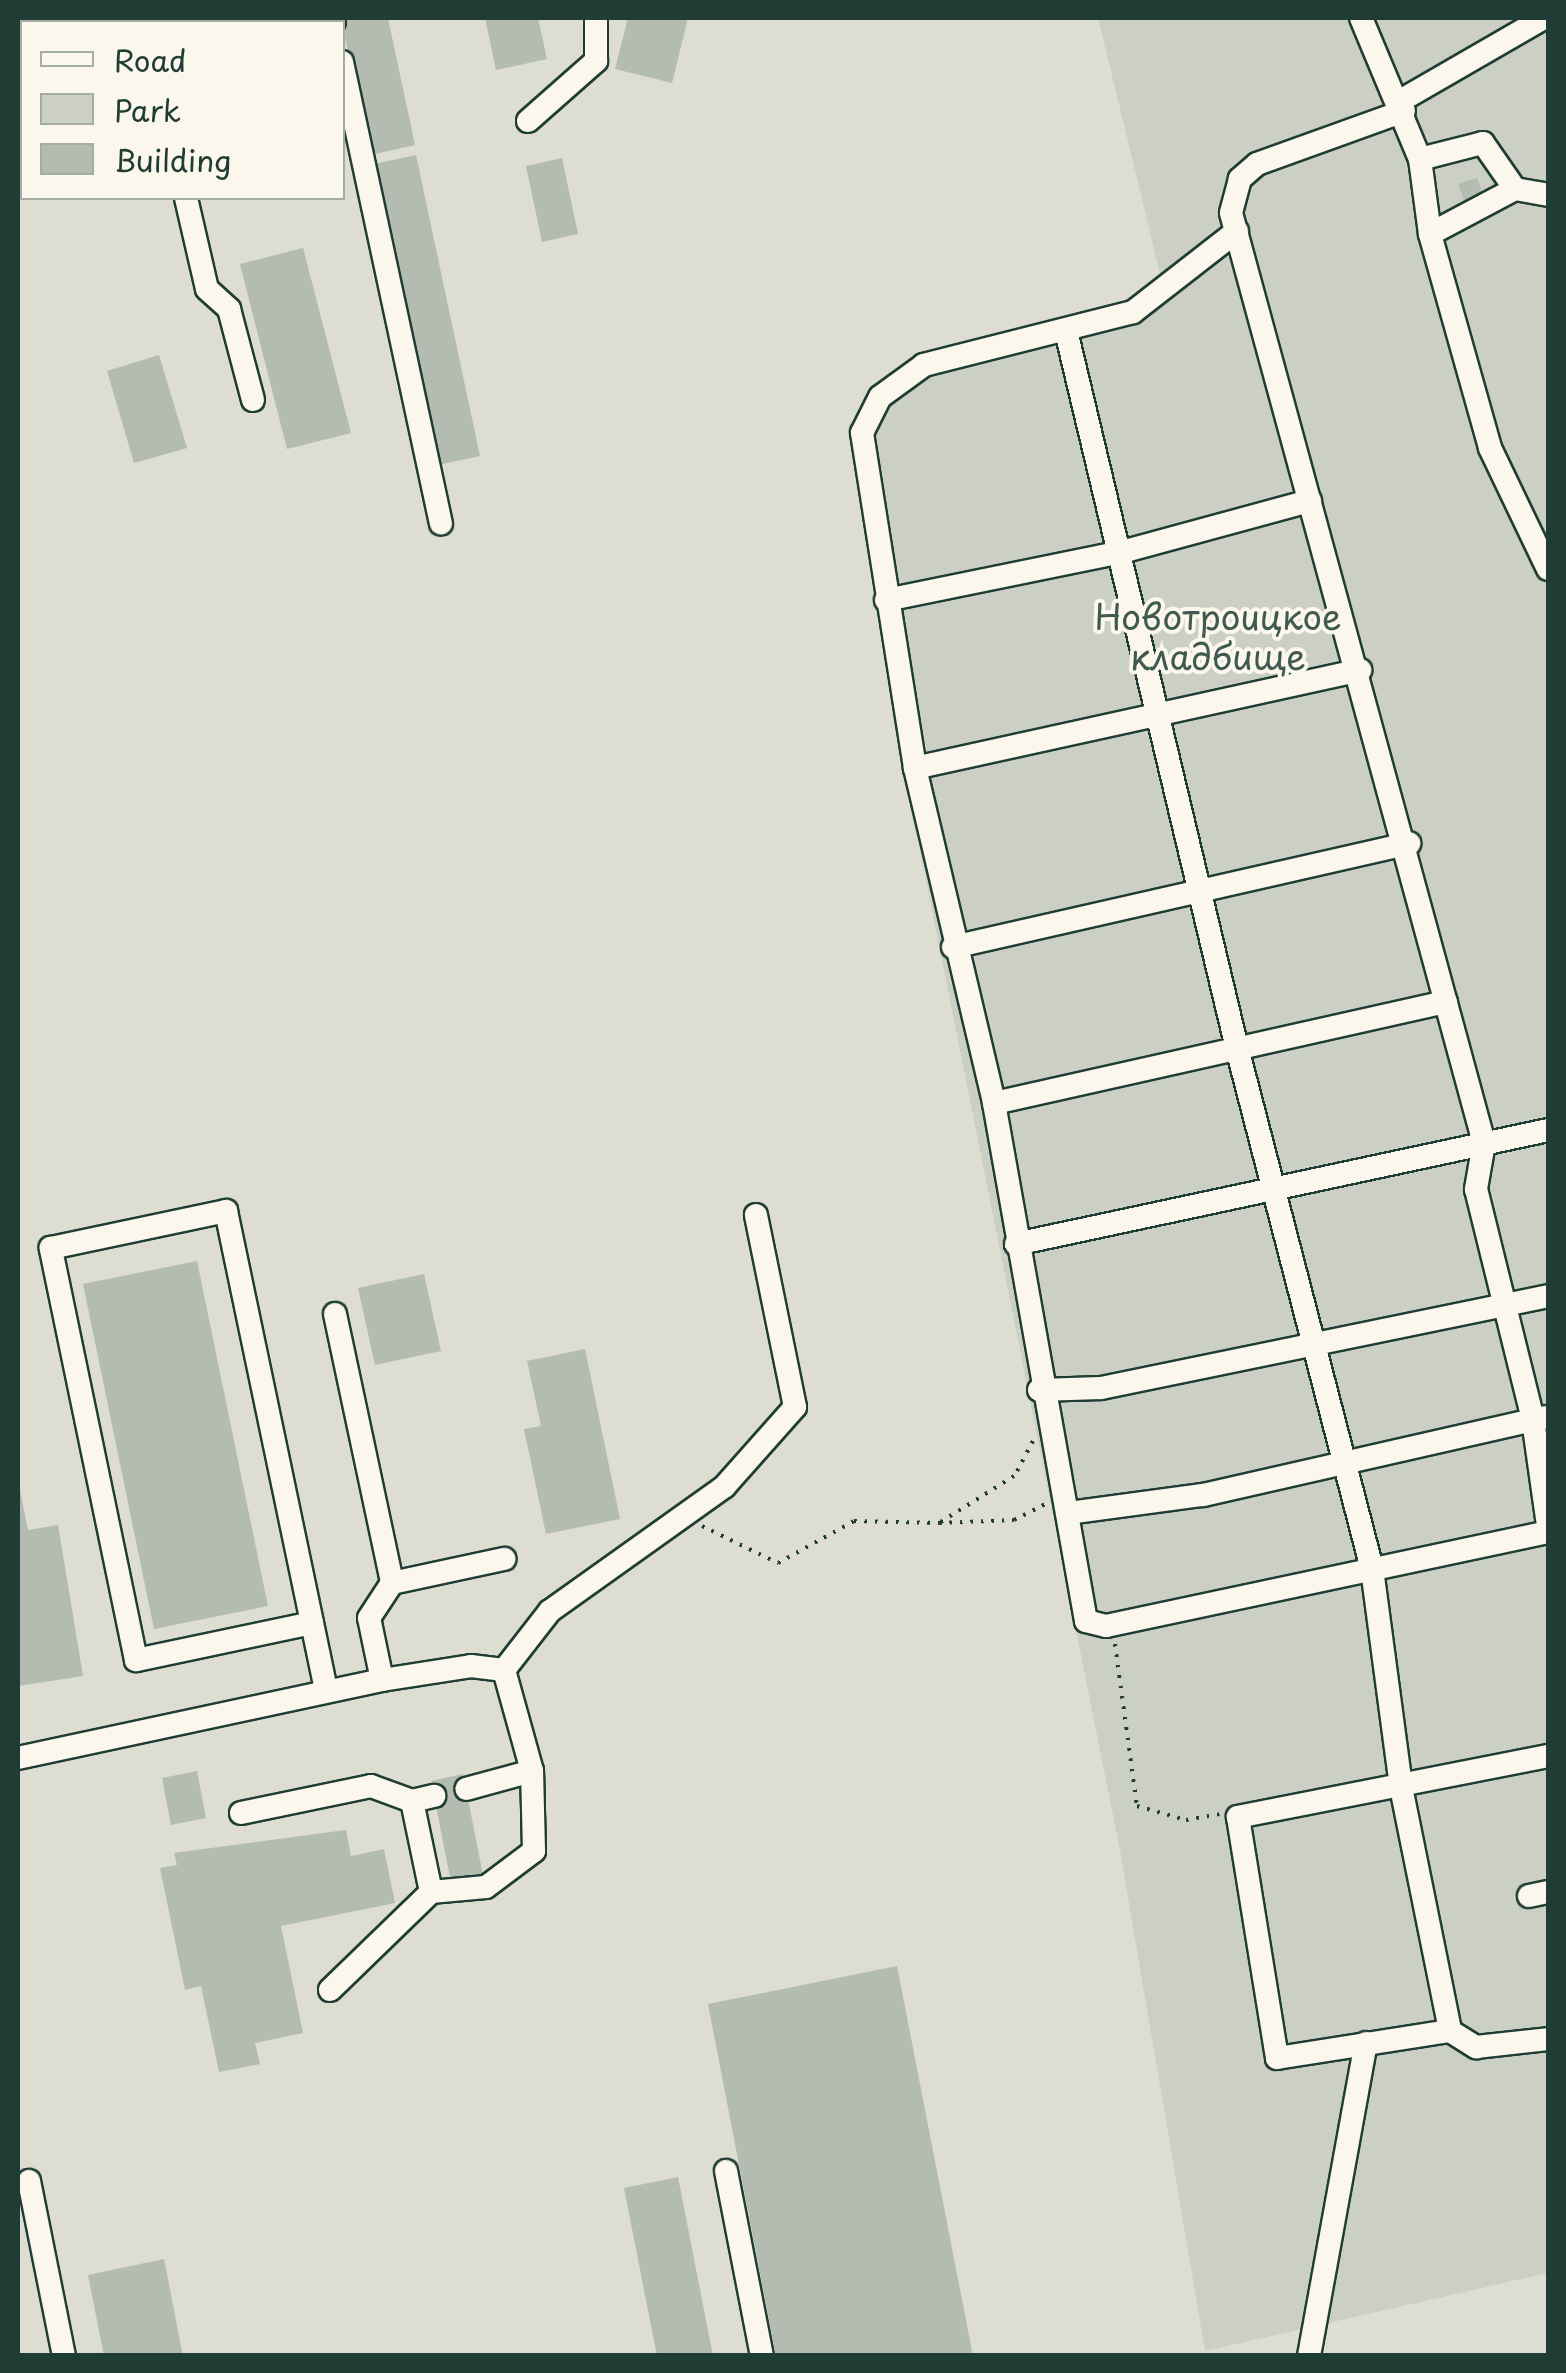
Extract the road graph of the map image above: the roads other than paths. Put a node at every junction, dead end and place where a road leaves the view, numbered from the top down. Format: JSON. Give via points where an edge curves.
{"nodes":[{"id":1,"x":596,"y":18,"type":"edge"},
{"id":2,"x":1361,"y":18,"type":"edge"},
{"id":3,"x":1544,"y":18,"type":"edge"},
{"id":4,"x":345,"y":76,"type":"edge"},
{"id":5,"x":1402,"y":106,"type":"junction"},
{"id":6,"x":528,"y":120,"type":"dead end"},
{"id":7,"x":1420,"y":158,"type":"junction"},
{"id":8,"x":1515,"y":190,"type":"junction"},
{"id":9,"x":1548,"y":195,"type":"edge"},
{"id":10,"x":186,"y":200,"type":"edge"},
{"id":11,"x":1237,"y":231,"type":"junction"},
{"id":12,"x":1430,"y":234,"type":"junction"},
{"id":13,"x":1066,"y":331,"type":"junction"},
{"id":14,"x":253,"y":400,"type":"dead end"},
{"id":15,"x":1310,"y":501,"type":"junction"},
{"id":16,"x":441,"y":523,"type":"dead end"},
{"id":17,"x":1118,"y":553,"type":"junction"},
{"id":18,"x":1548,"y":569,"type":"edge"},
{"id":19,"x":886,"y":600,"type":"junction"},
{"id":20,"x":1360,"y":670,"type":"junction"},
{"id":21,"x":1159,"y":714,"type":"junction"},
{"id":22,"x":915,"y":768,"type":"junction"},
{"id":23,"x":1408,"y":843,"type":"junction"},
{"id":24,"x":1201,"y":895,"type":"junction"},
{"id":25,"x":953,"y":947,"type":"junction"},
{"id":26,"x":1446,"y":1002,"type":"junction"},
{"id":27,"x":1237,"y":1048,"type":"junction"},
{"id":28,"x":994,"y":1103,"type":"junction"},
{"id":29,"x":1548,"y":1130,"type":"edge"},
{"id":30,"x":1484,"y":1143,"type":"junction"},
{"id":31,"x":1273,"y":1193,"type":"junction"},
{"id":32,"x":756,"y":1215,"type":"dead end"},
{"id":33,"x":1016,"y":1244,"type":"junction"},
{"id":34,"x":1548,"y":1296,"type":"edge"},
{"id":35,"x":1507,"y":1310,"type":"junction"},
{"id":36,"x":335,"y":1314,"type":"dead end"},
{"id":37,"x":1311,"y":1340,"type":"junction"},
{"id":38,"x":1040,"y":1390,"type":"junction"},
{"id":39,"x":1541,"y":1418,"type":"edge"},
{"id":40,"x":1347,"y":1460,"type":"junction"},
{"id":41,"x":1068,"y":1513,"type":"junction"},
{"id":42,"x":1548,"y":1529,"type":"edge"},
{"id":43,"x":504,"y":1560,"type":"dead end"},
{"id":44,"x":1372,"y":1569,"type":"junction"},
{"id":45,"x":392,"y":1583,"type":"junction"},
{"id":46,"x":312,"y":1624,"type":"junction"},
{"id":47,"x":504,"y":1670,"type":"junction"},
{"id":48,"x":382,"y":1680,"type":"junction"},
{"id":49,"x":326,"y":1692,"type":"junction"},
{"id":50,"x":1548,"y":1756,"type":"edge"},
{"id":51,"x":18,"y":1758,"type":"edge"},
{"id":52,"x":532,"y":1771,"type":"junction"},
{"id":53,"x":1400,"y":1787,"type":"junction"},
{"id":54,"x":466,"y":1790,"type":"dead end"},
{"id":55,"x":240,"y":1813,"type":"dead end"},
{"id":56,"x":431,"y":1892,"type":"junction"},
{"id":57,"x":330,"y":1990,"type":"dead end"},
{"id":58,"x":1450,"y":2031,"type":"junction"},
{"id":59,"x":1548,"y":2039,"type":"edge"},
{"id":60,"x":1366,"y":2044,"type":"junction"},
{"id":61,"x":726,"y":2171,"type":"dead end"},
{"id":62,"x":29,"y":2180,"type":"dead end"},
{"id":63,"x":64,"y":2356,"type":"edge"},
{"id":64,"x":762,"y":2356,"type":"edge"},
{"id":65,"x":1309,"y":2356,"type":"edge"}],
"edges":[{"from":1,"to":6,"type":"street","via":[[596,61]]},
{"from":2,"to":5,"type":"street"},
{"from":3,"to":5,"type":"street"},
{"from":4,"to":16,"type":"street"},
{"from":5,"to":7,"type":"street"},
{"from":5,"to":11,"type":"street","via":[[1257,164],[1233,193]]},
{"from":7,"to":8,"type":"street","via":[[1484,142]]},
{"from":7,"to":12,"type":"street"},
{"from":8,"to":9,"type":"street"},
{"from":8,"to":12,"type":"street"},
{"from":10,"to":14,"type":"street","via":[[207,289],[230,308]]},
{"from":11,"to":13,"type":"street","via":[[1133,312]]},
{"from":11,"to":15,"type":"street"},
{"from":12,"to":18,"type":"street","via":[[1490,448]]},
{"from":13,"to":17,"type":"street"},
{"from":13,"to":19,"type":"street","via":[[924,365],[866,416],[862,433]]},
{"from":15,"to":17,"type":"street"},
{"from":15,"to":20,"type":"street"},
{"from":17,"to":19,"type":"street"},
{"from":17,"to":21,"type":"street"},
{"from":19,"to":22,"type":"street"},
{"from":20,"to":21,"type":"street"},
{"from":20,"to":23,"type":"street"},
{"from":21,"to":22,"type":"street"},
{"from":21,"to":24,"type":"street"},
{"from":22,"to":25,"type":"street"},
{"from":23,"to":24,"type":"street"},
{"from":23,"to":26,"type":"street"},
{"from":24,"to":25,"type":"street"},
{"from":24,"to":27,"type":"street"},
{"from":25,"to":28,"type":"street"},
{"from":26,"to":27,"type":"street"},
{"from":26,"to":30,"type":"street"},
{"from":27,"to":28,"type":"street"},
{"from":27,"to":31,"type":"street"},
{"from":28,"to":33,"type":"street"},
{"from":29,"to":30,"type":"street"},
{"from":30,"to":31,"type":"street"},
{"from":30,"to":35,"type":"street","via":[[1476,1189]]},
{"from":31,"to":33,"type":"street"},
{"from":31,"to":37,"type":"street"},
{"from":32,"to":47,"type":"street","via":[[795,1407],[724,1487],[550,1610]]},
{"from":33,"to":38,"type":"street"},
{"from":34,"to":35,"type":"street"},
{"from":35,"to":37,"type":"street"},
{"from":35,"to":39,"type":"street"},
{"from":36,"to":45,"type":"street"},
{"from":37,"to":38,"type":"street","via":[[1102,1388]]},
{"from":37,"to":40,"type":"street"},
{"from":38,"to":41,"type":"street"},
{"from":39,"to":40,"type":"street"},
{"from":39,"to":42,"type":"street"},
{"from":40,"to":41,"type":"street","via":[[1204,1495]]},
{"from":40,"to":44,"type":"street"},
{"from":41,"to":44,"type":"street","via":[[1086,1622],[1112,1625]]},
{"from":42,"to":44,"type":"street"},
{"from":43,"to":45,"type":"street"},
{"from":44,"to":53,"type":"street"},
{"from":45,"to":48,"type":"street","via":[[370,1618]]},
{"from":46,"to":46,"type":"street","via":[[226,1211],[51,1248],[136,1660]]},
{"from":46,"to":49,"type":"street"},
{"from":47,"to":48,"type":"street","via":[[471,1666]]},
{"from":47,"to":52,"type":"street"},
{"from":48,"to":49,"type":"street"},
{"from":49,"to":51,"type":"street"},
{"from":50,"to":53,"type":"street"},
{"from":52,"to":54,"type":"street"},
{"from":52,"to":56,"type":"street","via":[[534,1851],[486,1887]]},
{"from":53,"to":58,"type":"street"},
{"from":53,"to":60,"type":"street","via":[[1238,1817],[1276,2058]]},
{"from":55,"to":56,"type":"street","via":[[371,1786],[423,1798]]},
{"from":56,"to":57,"type":"street"},
{"from":58,"to":59,"type":"street","via":[[1476,2047]]},
{"from":58,"to":60,"type":"street"},
{"from":60,"to":65,"type":"street"},
{"from":61,"to":64,"type":"street"},
{"from":62,"to":63,"type":"street"}]}
